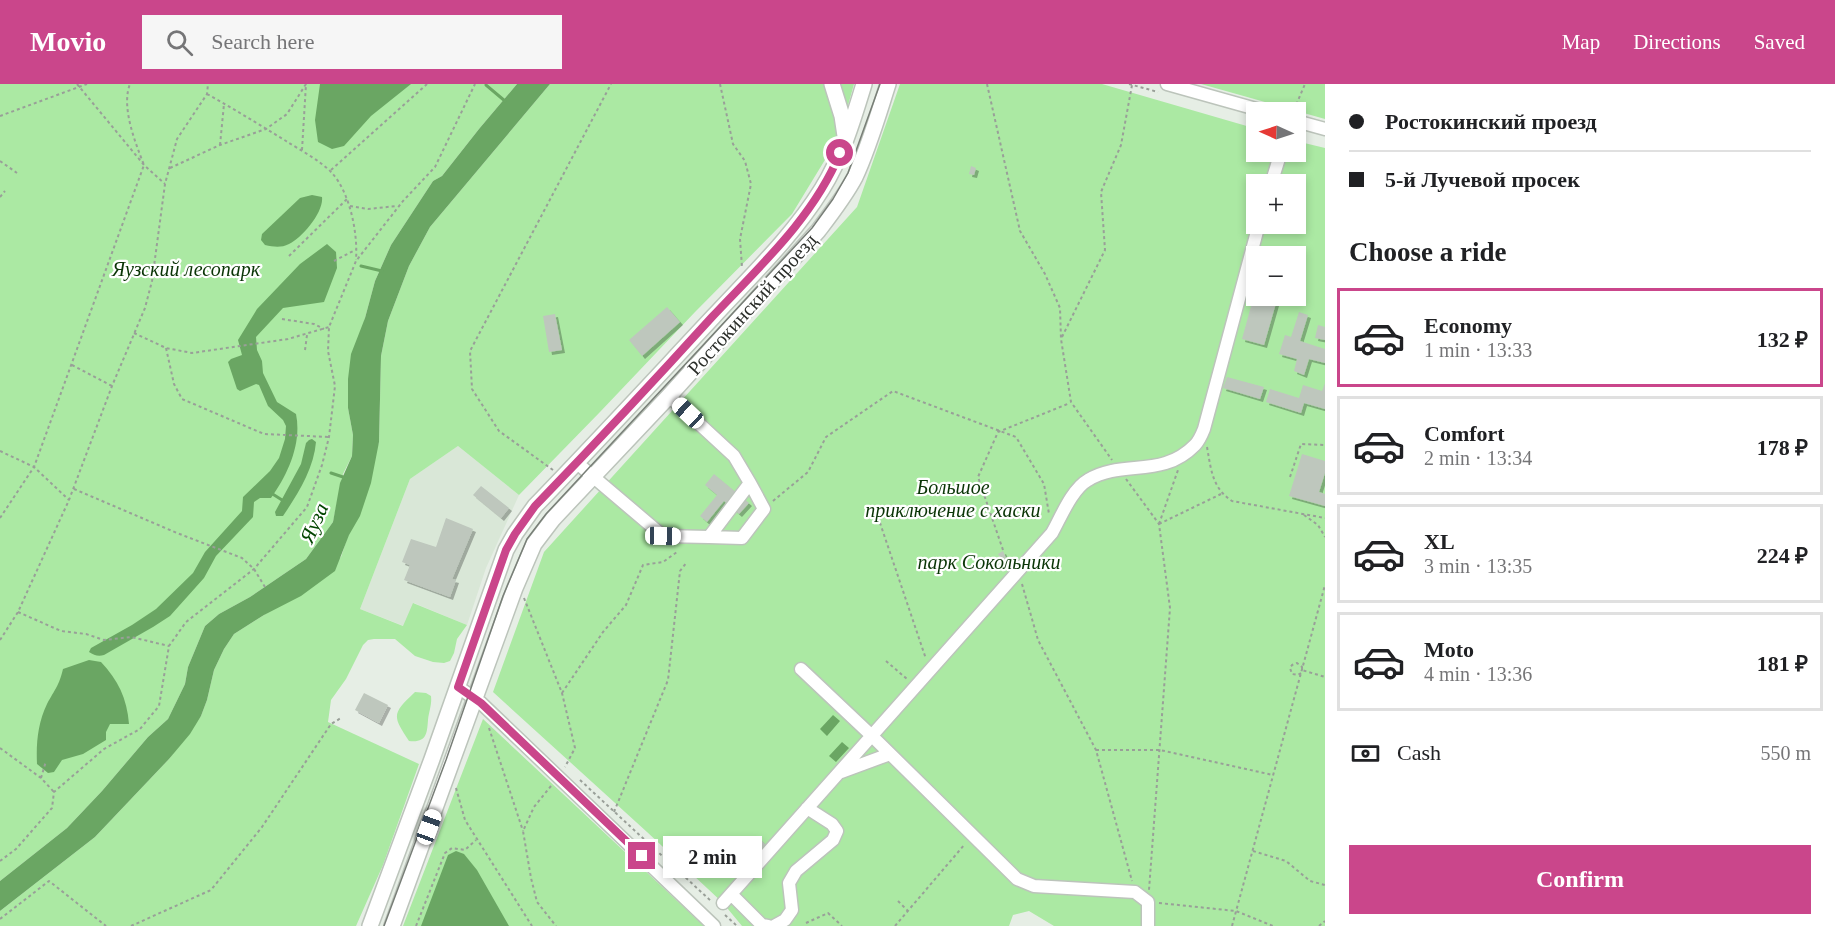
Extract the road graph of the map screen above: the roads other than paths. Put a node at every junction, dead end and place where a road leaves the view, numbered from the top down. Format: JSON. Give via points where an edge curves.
{"nodes":[{"id":1,"x":832,"y":84,"type":"edge"},
{"id":2,"x":864,"y":84,"type":"edge"},
{"id":3,"x":888,"y":84,"type":"edge"},
{"id":4,"x":1167,"y":84,"type":"edge"},
{"id":5,"x":1246,"y":106,"type":"edge"},
{"id":6,"x":1306,"y":124,"type":"edge"},
{"id":7,"x":1325,"y":129,"type":"edge"},
{"id":8,"x":846,"y":139,"type":"junction"},
{"id":9,"x":1257,"y":234,"type":"edge"},
{"id":10,"x":669,"y":396,"type":"junction"},
{"id":11,"x":577,"y":462,"type":"junction"},
{"id":12,"x":593,"y":477,"type":"junction"},
{"id":13,"x":750,"y":483,"type":"junction"},
{"id":14,"x":709,"y":537,"type":"junction"},
{"id":15,"x":801,"y":669,"type":"dead end"},
{"id":16,"x":458,"y":687,"type":"junction"},
{"id":17,"x":475,"y":699,"type":"junction"},
{"id":18,"x":872,"y":736,"type":"junction"},
{"id":19,"x":890,"y":754,"type":"junction"},
{"id":20,"x":838,"y":774,"type":"junction"},
{"id":21,"x":807,"y":808,"type":"junction"},
{"id":22,"x":370,"y":926,"type":"edge"},
{"id":23,"x":392,"y":926,"type":"edge"},
{"id":24,"x":714,"y":926,"type":"edge"},
{"id":25,"x":768,"y":926,"type":"edge"},
{"id":26,"x":774,"y":926,"type":"edge"},
{"id":27,"x":1148,"y":926,"type":"edge"}],
"edges":[{"from":1,"to":8,"type":"main road"},
{"from":2,"to":8,"type":"main road","name":"Ростокинский проезд"},
{"from":3,"to":10,"type":"main road","name":"Ростокинский проезд","via":[[854,178],[837,205],[783,271]]},
{"from":4,"to":5,"type":"street"},
{"from":6,"to":7,"type":"street"},
{"from":8,"to":11,"type":"main road","name":"Ростокинский проезд","via":[[822,190],[800,219]]},
{"from":9,"to":18,"type":"street","via":[[1204,429],[1196,445],[1158,466],[1118,469],[1086,481],[1074,493],[1052,533]]},
{"from":10,"to":12,"type":"main road","name":"Ростокинский проезд"},
{"from":10,"to":13,"type":"street","via":[[734,456]]},
{"from":11,"to":12,"type":"street"},
{"from":11,"to":16,"type":"main road","name":"Ростокинский проезд","via":[[535,506],[515,534]]},
{"from":12,"to":14,"type":"street","via":[[663,536]]},
{"from":12,"to":17,"type":"main road","name":"Ростокинский проезд","via":[[534,544]]},
{"from":13,"to":14,"type":"street"},
{"from":13,"to":14,"type":"street","via":[[764,509],[742,537]]},
{"from":15,"to":18,"type":"street"},
{"from":16,"to":17,"type":"street"},
{"from":16,"to":22,"type":"main road","name":"Ростокинский проезд"},
{"from":17,"to":23,"type":"main road","name":"Ростокинский проезд"},
{"from":17,"to":24,"type":"street"},
{"from":18,"to":19,"type":"street"},
{"from":18,"to":20,"type":"street"},
{"from":19,"to":20,"type":"street"},
{"from":19,"to":27,"type":"street","via":[[1017,879],[1034,886],[1135,892],[1148,902]]},
{"from":20,"to":21,"type":"street"},
{"from":21,"to":25,"type":"street","via":[[724,905]]},
{"from":21,"to":26,"type":"street","via":[[837,831],[833,840],[796,871],[789,884],[792,910],[785,921]]}]}
